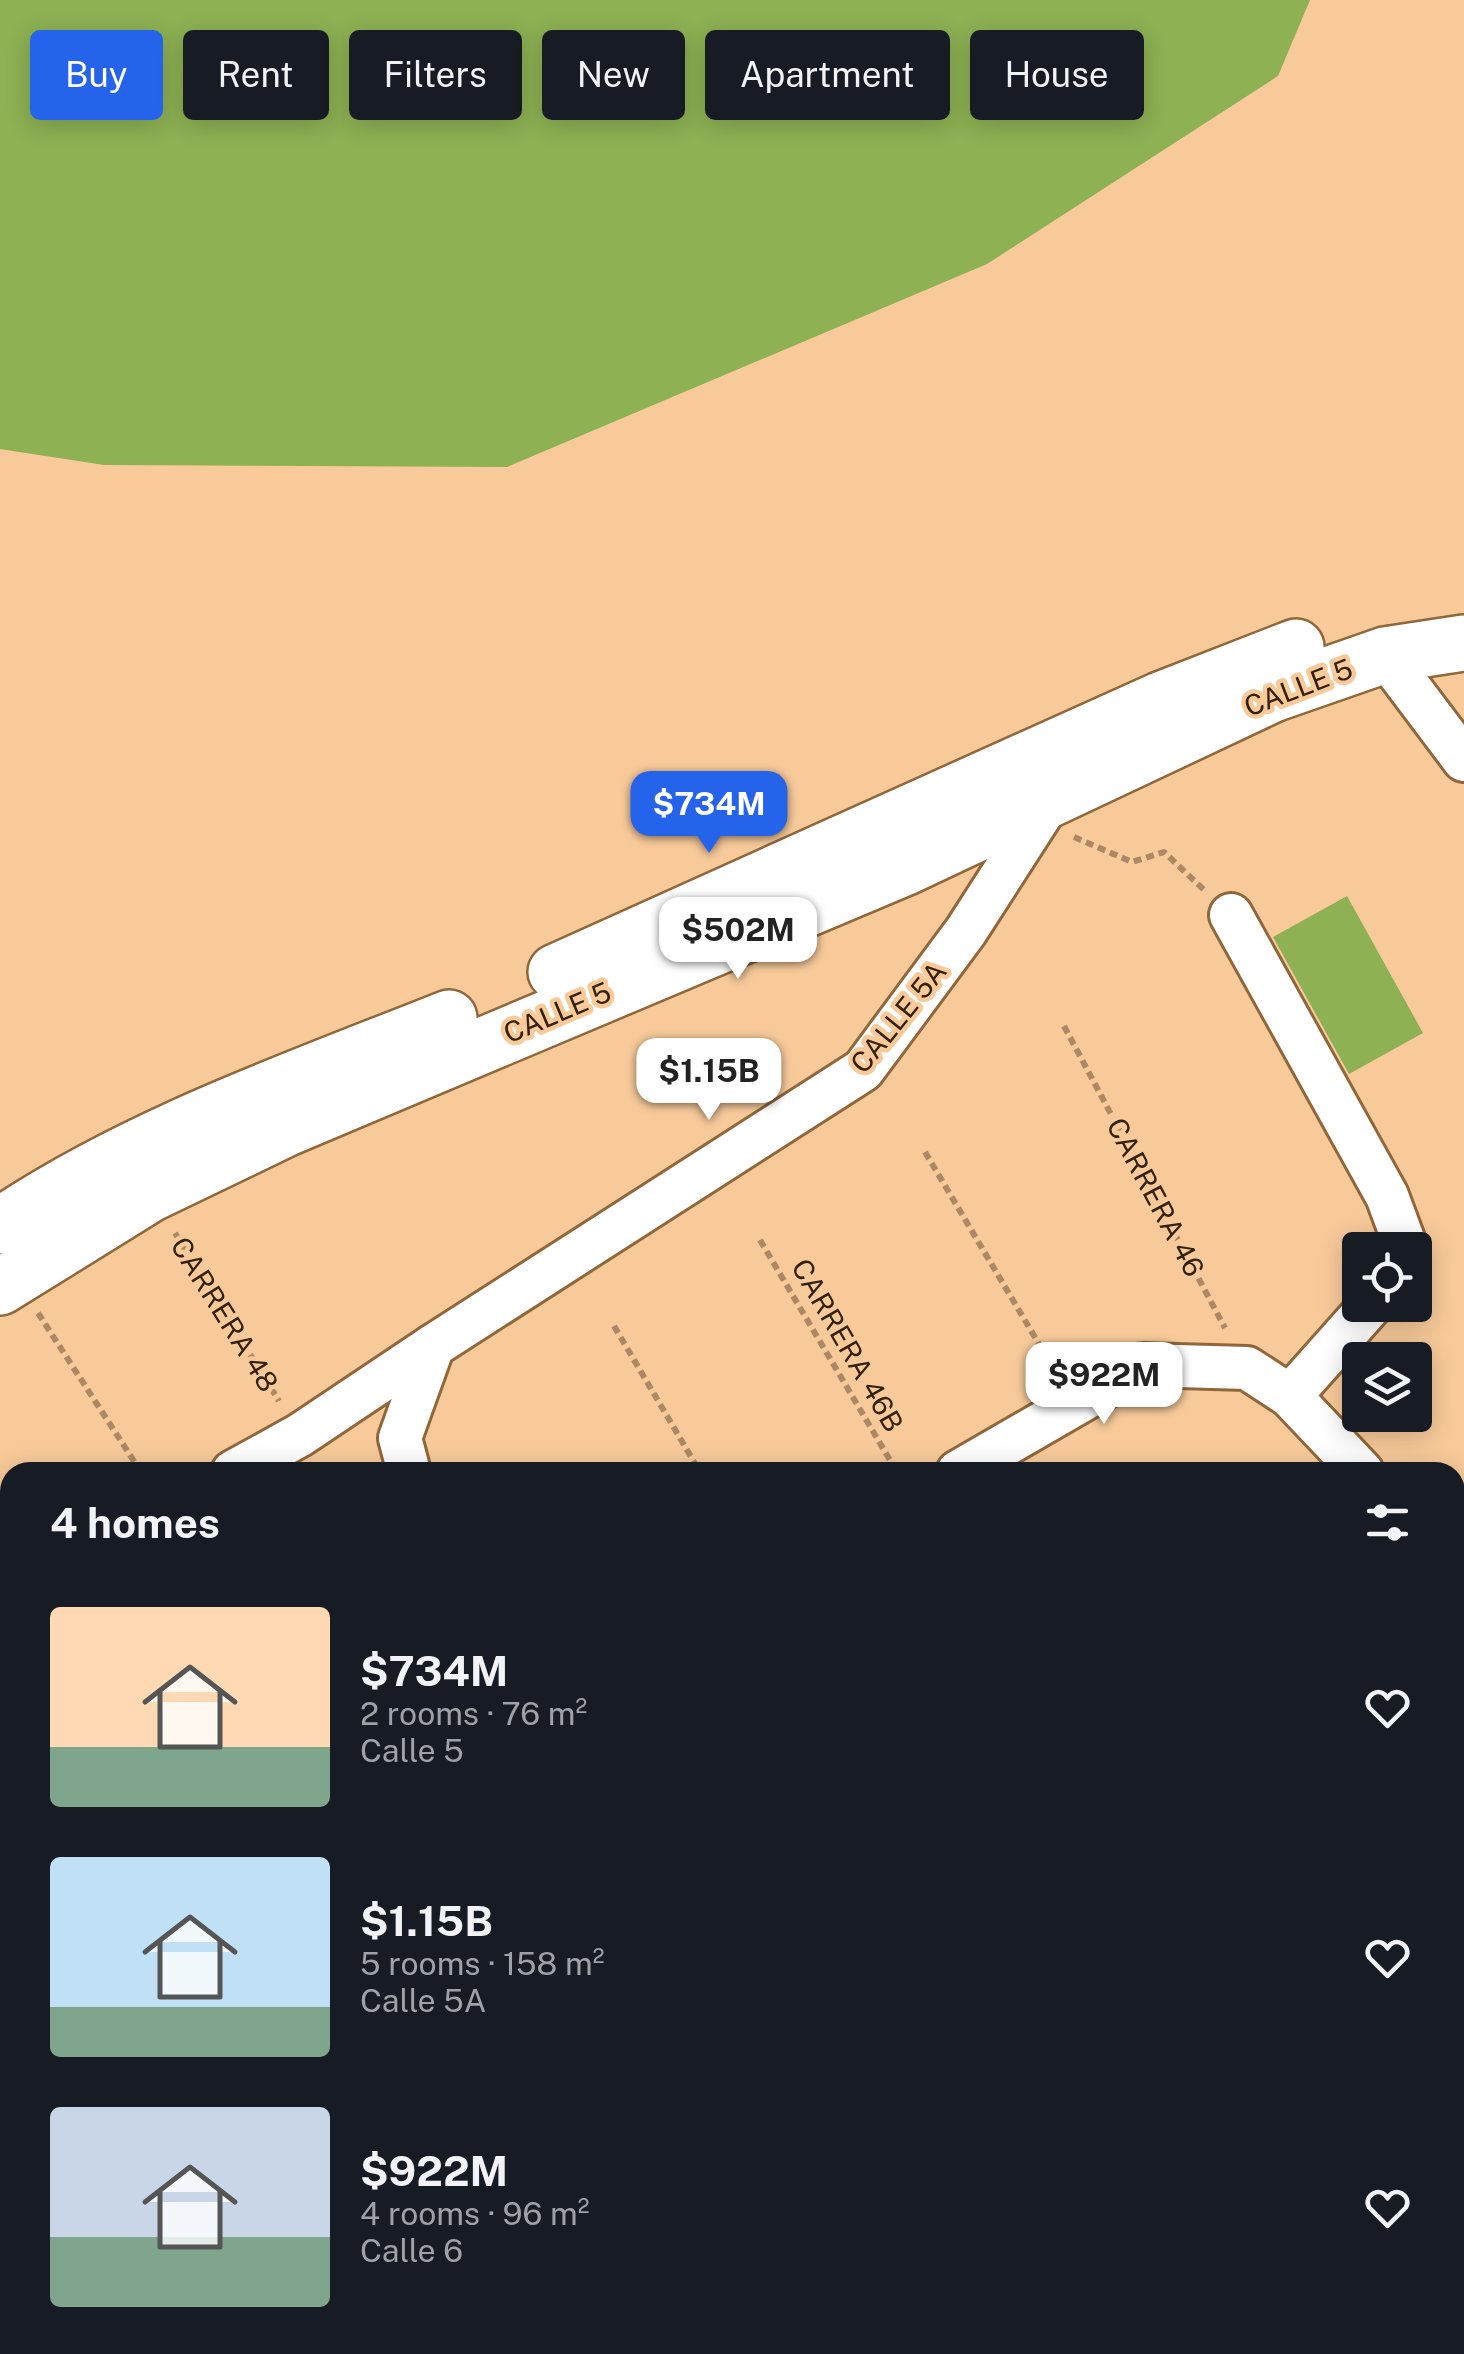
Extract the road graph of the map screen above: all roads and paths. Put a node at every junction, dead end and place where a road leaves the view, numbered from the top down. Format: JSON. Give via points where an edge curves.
{"nodes":[{"id":1,"x":1464,"y":605,"type":"edge"},
{"id":2,"x":1464,"y":643,"type":"edge"},
{"id":3,"x":1385,"y":654,"type":"junction"},
{"id":4,"x":1460,"y":750,"type":"edge"},
{"id":5,"x":1046,"y":808,"type":"junction"},
{"id":6,"x":1230,"y":915,"type":"joint"},
{"id":7,"x":1064,"y":1026,"type":"dead end"},
{"id":8,"x":925,"y":1152,"type":"dead end"},
{"id":9,"x":150,"y":1194,"type":"junction"},
{"id":10,"x":0,"y":1226,"type":"edge"},
{"id":11,"x":1401,"y":1232,"type":"edge"},
{"id":12,"x":760,"y":1240,"type":"dead end"},
{"id":13,"x":16,"y":1296,"type":"edge"},
{"id":14,"x":1356,"y":1322,"type":"edge"},
{"id":15,"x":614,"y":1326,"type":"dead end"},
{"id":16,"x":433,"y":1346,"type":"junction"},
{"id":17,"x":1247,"y":1368,"type":"junction"},
{"id":18,"x":1290,"y":1396,"type":"junction"},
{"id":19,"x":1073,"y":1402,"type":"junction"},
{"id":20,"x":300,"y":1435,"type":"junction"},
{"id":21,"x":405,"y":1455,"type":"edge"},
{"id":22,"x":134,"y":1462,"type":"edge"},
{"id":23,"x":251,"y":1462,"type":"edge"},
{"id":24,"x":694,"y":1462,"type":"edge"},
{"id":25,"x":891,"y":1462,"type":"edge"},
{"id":26,"x":974,"y":1462,"type":"edge"},
{"id":27,"x":1353,"y":1462,"type":"edge"}],
"edges":[{"from":1,"to":10,"type":"main road","name":"CALLE 5","via":[[1342,632],[1160,700],[505,995],[247,1099],[44,1197]]},
{"from":2,"to":3,"type":"main road","name":"CALLE 5"},
{"from":3,"to":4,"type":"street"},
{"from":3,"to":5,"type":"main road","name":"CALLE 5","via":[[1273,694]]},
{"from":5,"to":6,"type":"path","via":[[1132,862],[1164,852]]},
{"from":5,"to":9,"type":"main road","name":"CALLE 5","via":[[379,1088]]},
{"from":5,"to":16,"type":"street","name":"CALLE 5A","via":[[863,1070]]},
{"from":6,"to":11,"type":"street"},
{"from":7,"to":17,"type":"path","name":"CARRERA 46"},
{"from":8,"to":19,"type":"path"},
{"from":9,"to":13,"type":"main road","name":"CALLE 5"},
{"from":9,"to":20,"type":"path","name":"CARRERA 48"},
{"from":12,"to":25,"type":"path","name":"CARRERA 46B"},
{"from":13,"to":22,"type":"path"},
{"from":14,"to":18,"type":"street"},
{"from":15,"to":24,"type":"path"},
{"from":16,"to":20,"type":"street","name":"CALLE 5A"},
{"from":16,"to":21,"type":"street"},
{"from":17,"to":18,"type":"street"},
{"from":17,"to":19,"type":"street","via":[[1143,1365]]},
{"from":18,"to":27,"type":"street"},
{"from":19,"to":26,"type":"street"},
{"from":20,"to":23,"type":"street","name":"CALLE 5A"}]}
